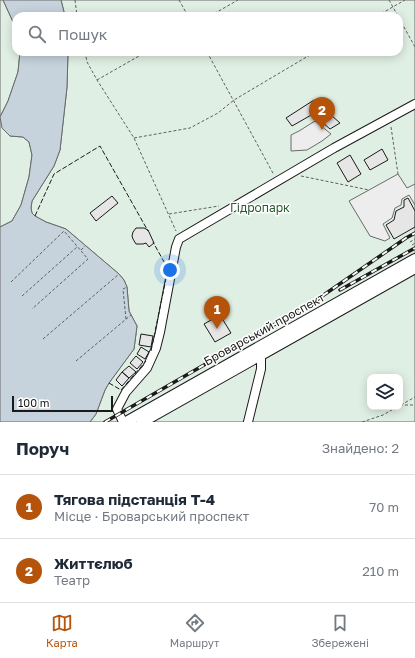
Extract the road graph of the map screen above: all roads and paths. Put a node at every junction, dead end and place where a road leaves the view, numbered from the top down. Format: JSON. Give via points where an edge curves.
{"nodes":[{"id":1,"x":75,"y":0,"type":"edge"},
{"id":2,"x":179,"y":0,"type":"edge"},
{"id":3,"x":238,"y":0,"type":"edge"},
{"id":4,"x":389,"y":0,"type":"edge"},
{"id":5,"x":405,"y":0,"type":"edge"},
{"id":6,"x":393,"y":7,"type":"junction"},
{"id":7,"x":76,"y":12,"type":"edge"},
{"id":8,"x":186,"y":12,"type":"edge"},
{"id":9,"x":217,"y":12,"type":"edge"},
{"id":10,"x":385,"y":12,"type":"edge"},
{"id":11,"x":396,"y":12,"type":"edge"},
{"id":12,"x":403,"y":25,"type":"edge"},
{"id":13,"x":415,"y":47,"type":"edge"},
{"id":14,"x":86,"y":56,"type":"edge"},
{"id":15,"x":139,"y":56,"type":"edge"},
{"id":16,"x":209,"y":56,"type":"edge"},
{"id":17,"x":308,"y":56,"type":"edge"},
{"id":18,"x":97,"y":80,"type":"junction"},
{"id":19,"x":234,"y":100,"type":"junction"},
{"id":20,"x":415,"y":104,"type":"edge"},
{"id":21,"x":389,"y":118,"type":"junction"},
{"id":22,"x":134,"y":138,"type":"junction"},
{"id":23,"x":288,"y":174,"type":"junction"},
{"id":24,"x":398,"y":174,"type":"dead end"},
{"id":25,"x":277,"y":180,"type":"junction"},
{"id":26,"x":369,"y":190,"type":"dead end"},
{"id":27,"x":224,"y":206,"type":"dead end"},
{"id":28,"x":168,"y":214,"type":"junction"},
{"id":29,"x":66,"y":229,"type":"dead end"},
{"id":30,"x":64,"y":231,"type":"junction"},
{"id":31,"x":180,"y":239,"type":"junction"},
{"id":32,"x":415,"y":239,"type":"edge"},
{"id":33,"x":410,"y":242,"type":"dead end"},
{"id":34,"x":415,"y":242,"type":"edge"},
{"id":35,"x":412,"y":245,"type":"dead end"},
{"id":36,"x":77,"y":246,"type":"junction"},
{"id":37,"x":85,"y":246,"type":"dead end"},
{"id":38,"x":80,"y":250,"type":"junction"},
{"id":39,"x":415,"y":259,"type":"edge"},
{"id":40,"x":415,"y":268,"type":"edge"},
{"id":41,"x":119,"y":274,"type":"dead end"},
{"id":42,"x":11,"y":282,"type":"dead end"},
{"id":43,"x":127,"y":287,"type":"dead end"},
{"id":44,"x":22,"y":296,"type":"dead end"},
{"id":45,"x":32,"y":309,"type":"dead end"},
{"id":46,"x":131,"y":316,"type":"dead end"},
{"id":47,"x":126,"y":319,"type":"junction"},
{"id":48,"x":43,"y":339,"type":"dead end"},
{"id":49,"x":260,"y":356,"type":"junction"},
{"id":50,"x":76,"y":361,"type":"dead end"},
{"id":51,"x":415,"y":397,"type":"edge"},
{"id":52,"x":403,"y":404,"type":"edge"},
{"id":53,"x":403,"y":405,"type":"edge"},
{"id":54,"x":415,"y":405,"type":"edge"},
{"id":55,"x":392,"y":410,"type":"edge"},
{"id":56,"x":139,"y":419,"type":"edge"},
{"id":57,"x":125,"y":422,"type":"edge"},
{"id":58,"x":248,"y":422,"type":"edge"},
{"id":59,"x":362,"y":422,"type":"edge"}],
"edges":[{"from":1,"to":7,"type":"path"},
{"from":2,"to":8,"type":"path"},
{"from":3,"to":9,"type":"path"},
{"from":4,"to":6,"type":"path"},
{"from":5,"to":6,"type":"path"},
{"from":6,"to":10,"type":"path"},
{"from":6,"to":11,"type":"path"},
{"from":12,"to":13,"type":"path"},
{"from":14,"to":18,"type":"path"},
{"from":15,"to":18,"type":"path"},
{"from":16,"to":19,"type":"path"},
{"from":17,"to":19,"type":"path"},
{"from":18,"to":22,"type":"path"},
{"from":19,"to":22,"type":"path","via":[[218,113],[190,128]]},
{"from":19,"to":25,"type":"path"},
{"from":20,"to":21,"type":"lane"},
{"from":21,"to":23,"type":"lane"},
{"from":21,"to":24,"type":"path"},
{"from":22,"to":28,"type":"path"},
{"from":23,"to":25,"type":"lane"},
{"from":23,"to":26,"type":"path"},
{"from":25,"to":31,"type":"lane"},
{"from":27,"to":28,"type":"path"},
{"from":28,"to":31,"type":"path"},
{"from":29,"to":30,"type":"path"},
{"from":30,"to":36,"type":"path"},
{"from":30,"to":42,"type":"path"},
{"from":31,"to":57,"type":"lane","via":[[176,247],[156,348],[147,368],[126,392],[117,409]]},
{"from":32,"to":33,"type":"path"},
{"from":34,"to":35,"type":"path"},
{"from":36,"to":38,"type":"path"},
{"from":36,"to":44,"type":"path"},
{"from":37,"to":38,"type":"path"},
{"from":38,"to":45,"type":"path","via":[[88,258]]},
{"from":39,"to":56,"type":"main road","name":"Броварський проспект"},
{"from":40,"to":49,"type":"main road","name":"Броварський проспект"},
{"from":41,"to":48,"type":"path"},
{"from":43,"to":47,"type":"path","via":[[123,288]]},
{"from":46,"to":47,"type":"path"},
{"from":47,"to":50,"type":"path"},
{"from":49,"to":56,"type":"main road","name":"Броварський проспект"},
{"from":49,"to":58,"type":"lane","via":[[262,369]]},
{"from":51,"to":52,"type":"path"},
{"from":53,"to":54,"type":"path"},
{"from":55,"to":59,"type":"path"},
{"from":56,"to":57,"type":"main road","name":"Броварський проспект"}]}
